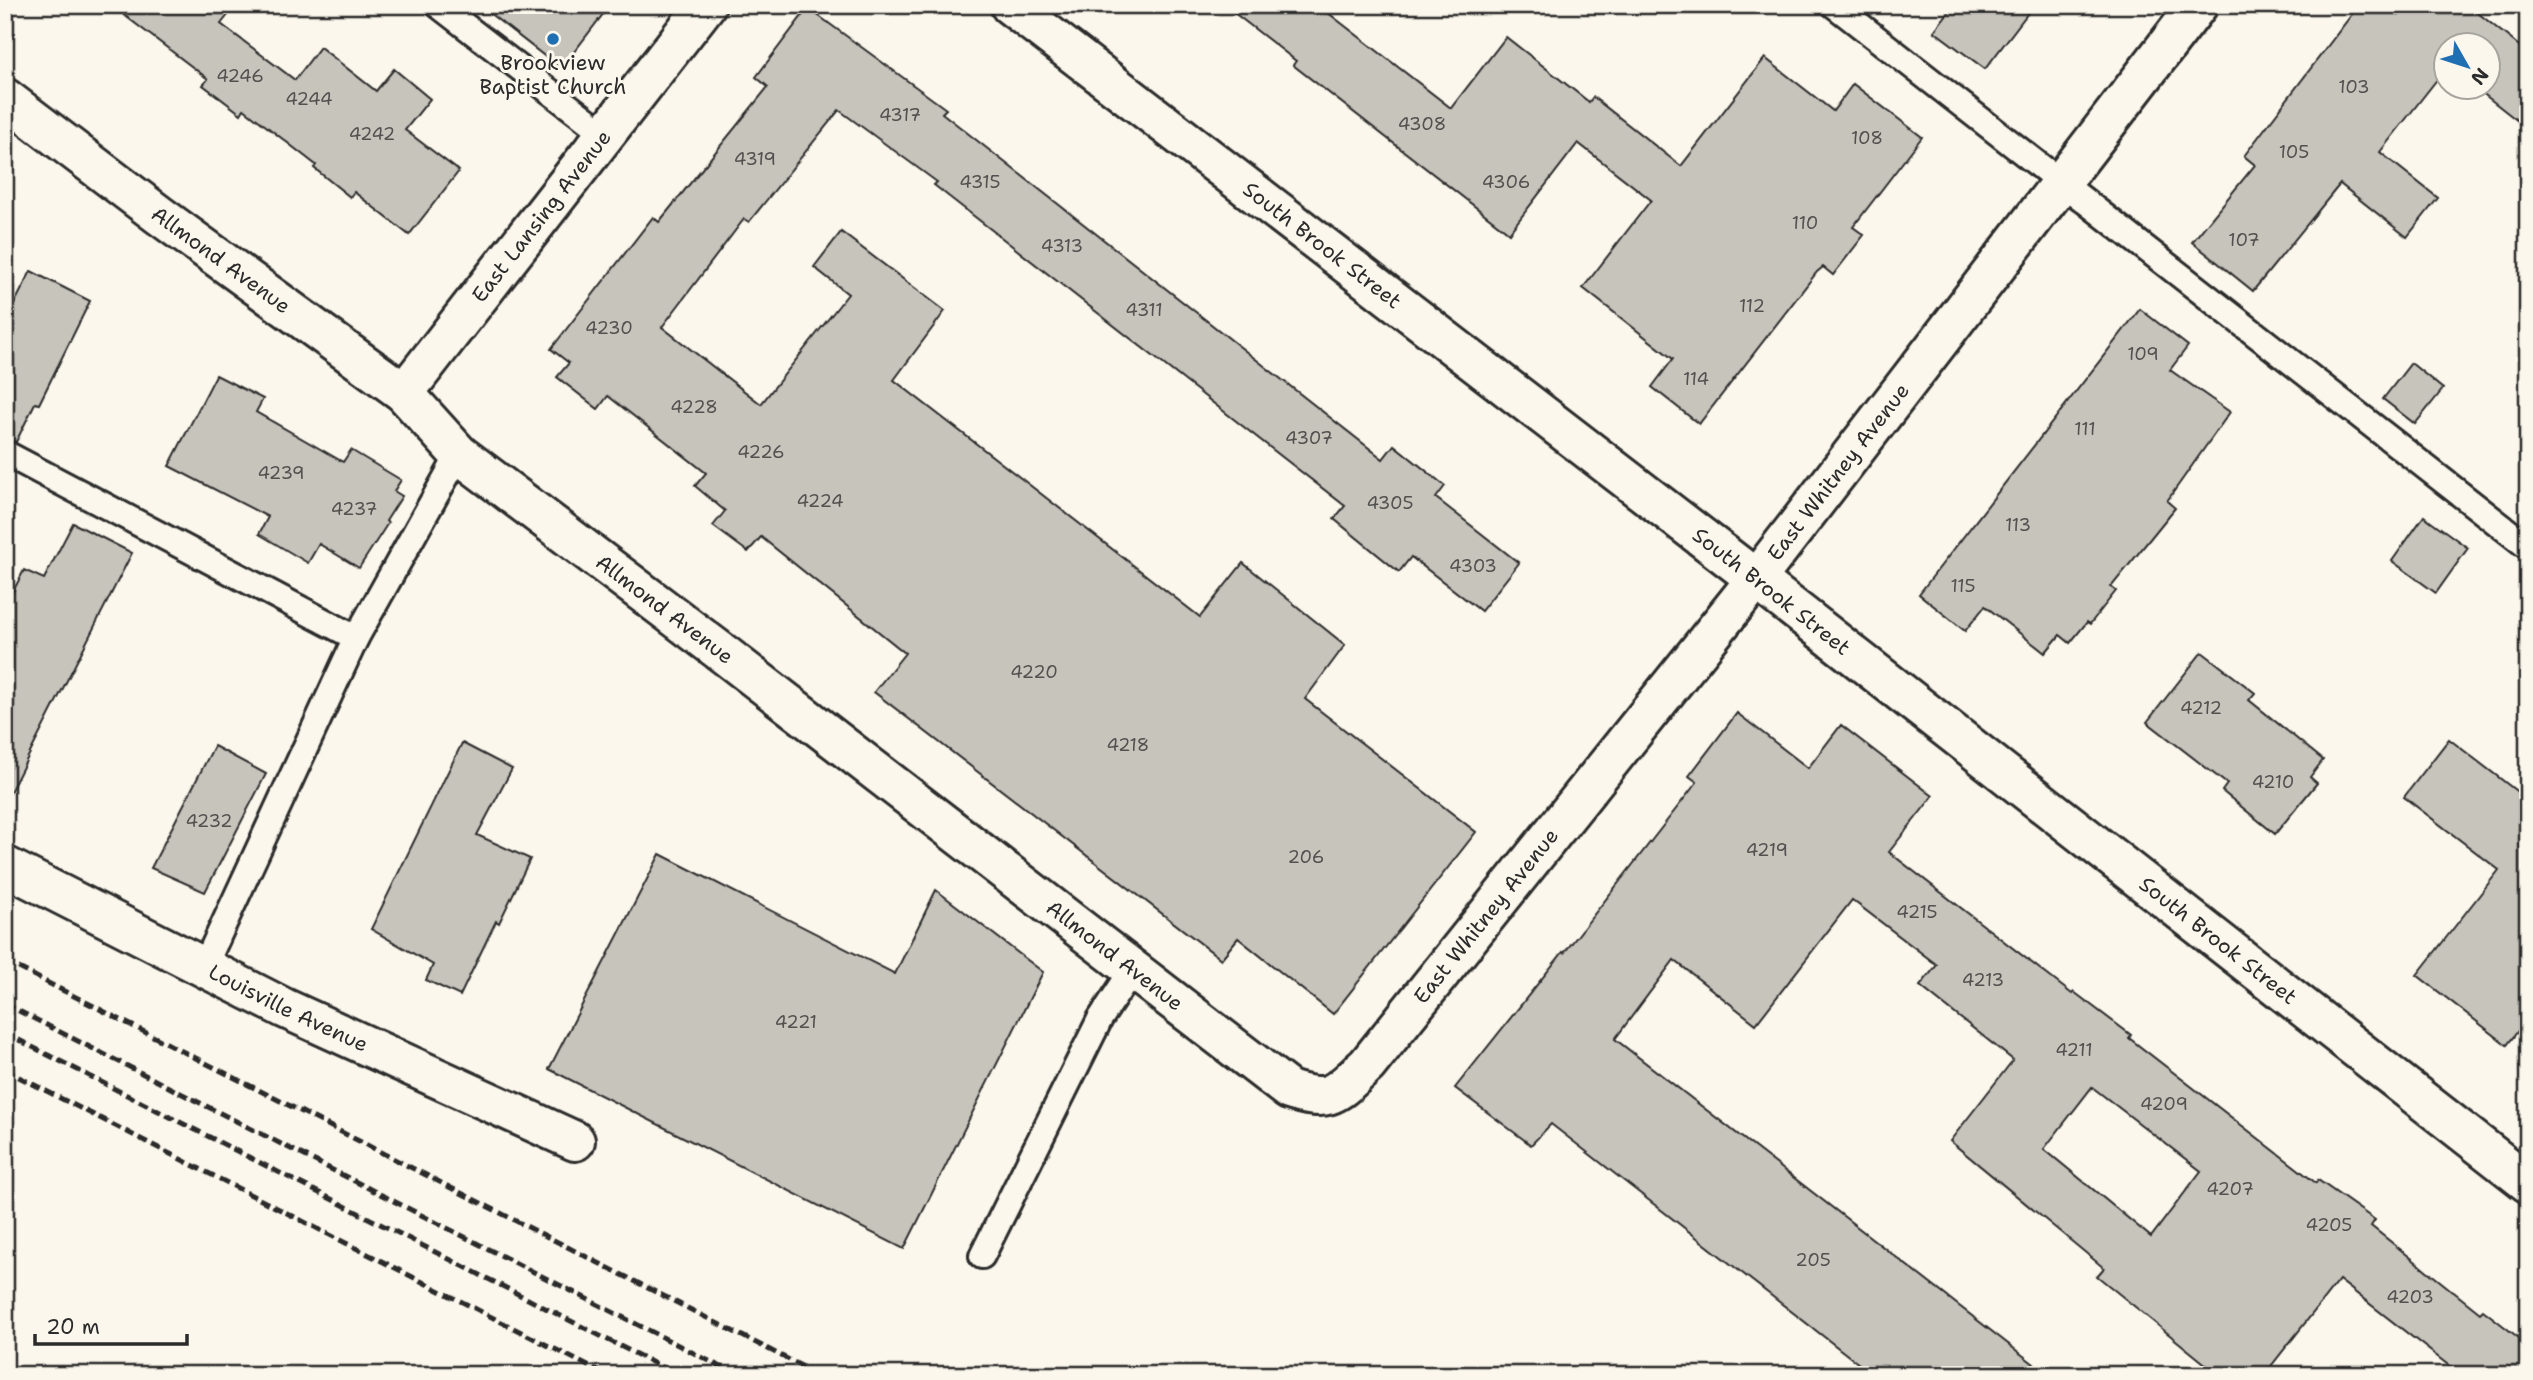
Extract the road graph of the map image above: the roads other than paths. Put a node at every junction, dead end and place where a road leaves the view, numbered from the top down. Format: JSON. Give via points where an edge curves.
{"nodes":[{"id":1,"x":438,"y":5,"type":"edge"},
{"id":2,"x":706,"y":5,"type":"edge"},
{"id":3,"x":1010,"y":5,"type":"edge"},
{"id":4,"x":1834,"y":5,"type":"edge"},
{"id":5,"x":2198,"y":5,"type":"edge"},
{"id":6,"x":5,"y":98,"type":"edge"},
{"id":7,"x":605,"y":134,"type":"junction"},
{"id":8,"x":2060,"y":182,"type":"junction"},
{"id":9,"x":404,"y":393,"type":"junction"},
{"id":10,"x":5,"y":453,"type":"edge"},
{"id":11,"x":458,"y":454,"type":"junction"},
{"id":12,"x":2528,"y":547,"type":"edge"},
{"id":13,"x":1756,"y":579,"type":"junction"},
{"id":14,"x":356,"y":638,"type":"junction"},
{"id":15,"x":5,"y":866,"type":"edge"},
{"id":16,"x":204,"y":967,"type":"junction"},
{"id":17,"x":1133,"y":969,"type":"junction"},
{"id":18,"x":1337,"y":1093,"type":"joint"},
{"id":19,"x":575,"y":1141,"type":"dead end"},
{"id":20,"x":2528,"y":1183,"type":"edge"},
{"id":21,"x":982,"y":1256,"type":"dead end"}],
"edges":[{"from":1,"to":7,"type":"lane"},
{"from":2,"to":7,"type":"street","name":"East Lansing Avenue"},
{"from":3,"to":13,"type":"street","name":"South Brook Street"},
{"from":4,"to":8,"type":"lane"},
{"from":5,"to":8,"type":"street","name":"East Whitney Avenue"},
{"from":6,"to":9,"type":"street","name":"Allmond Avenue"},
{"from":7,"to":9,"type":"street","name":"East Lansing Avenue"},
{"from":8,"to":12,"type":"lane"},
{"from":8,"to":13,"type":"street","name":"East Whitney Avenue"},
{"from":9,"to":11,"type":"street","name":"Allmond Avenue"},
{"from":10,"to":14,"type":"lane"},
{"from":11,"to":14,"type":"lane"},
{"from":11,"to":17,"type":"street","name":"Allmond Avenue"},
{"from":13,"to":18,"type":"street","name":"East Whitney Avenue","via":[[1367,1066]]},
{"from":13,"to":20,"type":"street","name":"South Brook Street"},
{"from":14,"to":16,"type":"lane"},
{"from":15,"to":16,"type":"street","name":"Louisville Avenue"},
{"from":16,"to":19,"type":"street","name":"Louisville Avenue"},
{"from":17,"to":18,"type":"street","name":"Allmond Avenue","via":[[1289,1090],[1313,1098]]},
{"from":17,"to":21,"type":"lane","via":[[1100,1019]]}]}
